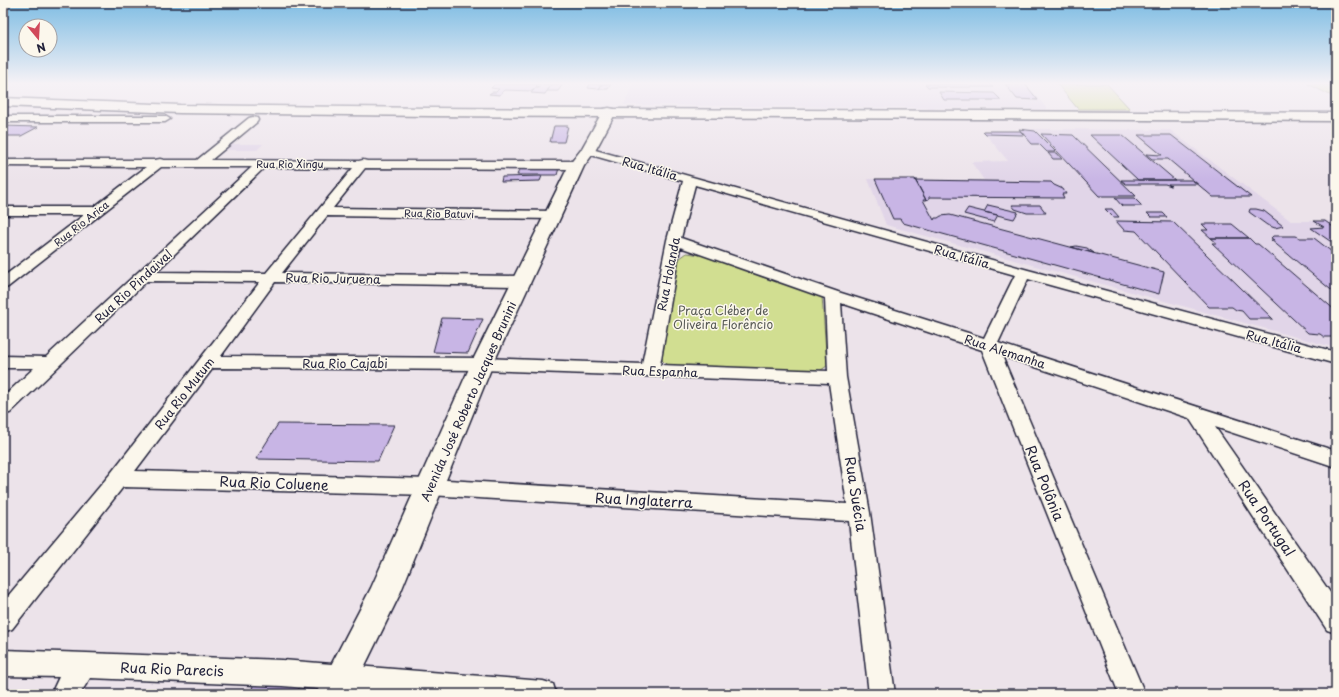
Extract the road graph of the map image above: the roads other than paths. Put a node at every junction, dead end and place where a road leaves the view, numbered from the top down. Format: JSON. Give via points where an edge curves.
{"nodes":[{"id":1,"x":102,"y":117,"type":"edge"},
{"id":2,"x":372,"y":117,"type":"edge"},
{"id":3,"x":564,"y":117,"type":"edge"},
{"id":4,"x":607,"y":117,"type":"junction"},
{"id":5,"x":1336,"y":117,"type":"edge"},
{"id":6,"x":3,"y":119,"type":"edge"},
{"id":7,"x":165,"y":119,"type":"junction"},
{"id":8,"x":253,"y":120,"type":"junction"},
{"id":9,"x":1318,"y":121,"type":"junction"},
{"id":10,"x":1336,"y":126,"type":"edge"},
{"id":11,"x":582,"y":158,"type":"junction"},
{"id":12,"x":160,"y":162,"type":"junction"},
{"id":13,"x":3,"y":163,"type":"edge"},
{"id":14,"x":20,"y":163,"type":"junction"},
{"id":15,"x":201,"y":163,"type":"junction"},
{"id":16,"x":362,"y":163,"type":"junction"},
{"id":17,"x":262,"y":164,"type":"junction"},
{"id":18,"x":3,"y":173,"type":"edge"},
{"id":19,"x":690,"y":179,"type":"junction"},
{"id":20,"x":3,"y":211,"type":"edge"},
{"id":21,"x":97,"y":211,"type":"junction"},
{"id":22,"x":325,"y":212,"type":"junction"},
{"id":23,"x":553,"y":215,"type":"junction"},
{"id":24,"x":674,"y":240,"type":"junction"},
{"id":25,"x":1023,"y":273,"type":"junction"},
{"id":26,"x":144,"y":276,"type":"junction"},
{"id":27,"x":7,"y":278,"type":"edge"},
{"id":28,"x":271,"y":278,"type":"junction"},
{"id":29,"x":521,"y":281,"type":"junction"},
{"id":30,"x":833,"y":295,"type":"junction"},
{"id":31,"x":989,"y":345,"type":"junction"},
{"id":32,"x":1336,"y":358,"type":"edge"},
{"id":33,"x":3,"y":362,"type":"edge"},
{"id":34,"x":51,"y":362,"type":"junction"},
{"id":35,"x":208,"y":362,"type":"junction"},
{"id":36,"x":482,"y":364,"type":"junction"},
{"id":37,"x":650,"y":370,"type":"junction"},
{"id":38,"x":837,"y":377,"type":"junction"},
{"id":39,"x":3,"y":408,"type":"edge"},
{"id":40,"x":1198,"y":415,"type":"junction"},
{"id":41,"x":1336,"y":460,"type":"edge"},
{"id":42,"x":118,"y":479,"type":"junction"},
{"id":43,"x":430,"y":487,"type":"junction"},
{"id":44,"x":859,"y":513,"type":"junction"},
{"id":45,"x":3,"y":621,"type":"edge"},
{"id":46,"x":1336,"y":622,"type":"edge"},
{"id":47,"x":3,"y":663,"type":"edge"},
{"id":48,"x":83,"y":665,"type":"junction"},
{"id":49,"x":337,"y":686,"type":"edge"},
{"id":50,"x":64,"y":694,"type":"edge"},
{"id":51,"x":543,"y":694,"type":"edge"},
{"id":52,"x":882,"y":694,"type":"edge"},
{"id":53,"x":1132,"y":694,"type":"edge"}],
"edges":[{"from":1,"to":7,"type":"main road"},
{"from":2,"to":8,"type":"main road"},
{"from":3,"to":4,"type":"main road"},
{"from":4,"to":9,"type":"main road"},
{"from":4,"to":11,"type":"main road","name":"Avenida José Roberto Jacques Brunini"},
{"from":5,"to":9,"type":"main road"},
{"from":6,"to":7,"type":"street"},
{"from":7,"to":8,"type":"main road"},
{"from":8,"to":15,"type":"street"},
{"from":9,"to":10,"type":"main road"},
{"from":11,"to":16,"type":"street","name":"Rua Rio Xingu"},
{"from":11,"to":19,"type":"street","name":"Rua Itália"},
{"from":11,"to":23,"type":"main road","name":"Avenida José Roberto Jacques Brunini"},
{"from":12,"to":14,"type":"street","name":"Rua Rio Xingu"},
{"from":12,"to":15,"type":"street","name":"Rua Rio Xingu"},
{"from":12,"to":21,"type":"street","name":"Rua Rio Arica"},
{"from":13,"to":14,"type":"street","name":"Rua Rio Xingu"},
{"from":14,"to":18,"type":"street"},
{"from":15,"to":17,"type":"street","name":"Rua Rio Xingu"},
{"from":16,"to":17,"type":"street","name":"Rua Rio Xingu"},
{"from":16,"to":22,"type":"street","name":"Rua Rio Mutum"},
{"from":17,"to":26,"type":"street","name":"Rua Rio Pindaival"},
{"from":19,"to":24,"type":"street","name":"Rua Holanda"},
{"from":19,"to":25,"type":"street","name":"Rua Itália"},
{"from":20,"to":21,"type":"street"},
{"from":21,"to":27,"type":"street","name":"Rua Rio Arica"},
{"from":22,"to":23,"type":"street","name":"Rua Rio Batuvi"},
{"from":22,"to":28,"type":"street","name":"Rua Rio Mutum"},
{"from":23,"to":29,"type":"main road","name":"Avenida José Roberto Jacques Brunini"},
{"from":24,"to":30,"type":"street","name":"Rua Alemanha"},
{"from":24,"to":37,"type":"street","name":"Rua Holanda"},
{"from":25,"to":31,"type":"street"},
{"from":25,"to":32,"type":"street","name":"Rua Itália"},
{"from":26,"to":28,"type":"street","name":"Rua Rio Juruena"},
{"from":26,"to":34,"type":"street","name":"Rua Rio Pindaival"},
{"from":28,"to":29,"type":"street","name":"Rua Rio Juruena"},
{"from":28,"to":35,"type":"street","name":"Rua Rio Mutum"},
{"from":29,"to":36,"type":"main road","name":"Avenida José Roberto Jacques Brunini"},
{"from":30,"to":31,"type":"street","name":"Rua Alemanha"},
{"from":30,"to":38,"type":"street","name":"Rua Suécia"},
{"from":31,"to":40,"type":"street","name":"Rua Alemanha"},
{"from":31,"to":53,"type":"street","name":"Rua Polônia"},
{"from":33,"to":34,"type":"street"},
{"from":34,"to":39,"type":"street","name":"Rua Rio Pindaival"},
{"from":35,"to":36,"type":"street","name":"Rua Rio Cajabi"},
{"from":35,"to":42,"type":"street","name":"Rua Rio Mutum"},
{"from":36,"to":37,"type":"street","name":"Rua Espanha"},
{"from":36,"to":43,"type":"main road","name":"Avenida José Roberto Jacques Brunini"},
{"from":37,"to":38,"type":"street","name":"Rua Espanha"},
{"from":38,"to":44,"type":"street","name":"Rua Suécia"},
{"from":40,"to":41,"type":"street","name":"Rua Alemanha"},
{"from":40,"to":46,"type":"street","name":"Rua Portugal"},
{"from":42,"to":43,"type":"street","name":"Rua Rio Coluene"},
{"from":42,"to":45,"type":"street","name":"Rua Rio Mutum"},
{"from":43,"to":44,"type":"street","name":"Rua Inglaterra"},
{"from":43,"to":49,"type":"main road","name":"Avenida José Roberto Jacques Brunini","via":[[383,596]]},
{"from":44,"to":52,"type":"street","name":"Rua Suécia"},
{"from":47,"to":48,"type":"street","name":"Rua Rio Parecis"},
{"from":48,"to":49,"type":"street","name":"Rua Rio Parecis","via":[[282,673]]},
{"from":48,"to":50,"type":"street"},
{"from":49,"to":51,"type":"street","name":"Rua Rio Parecis"}]}
